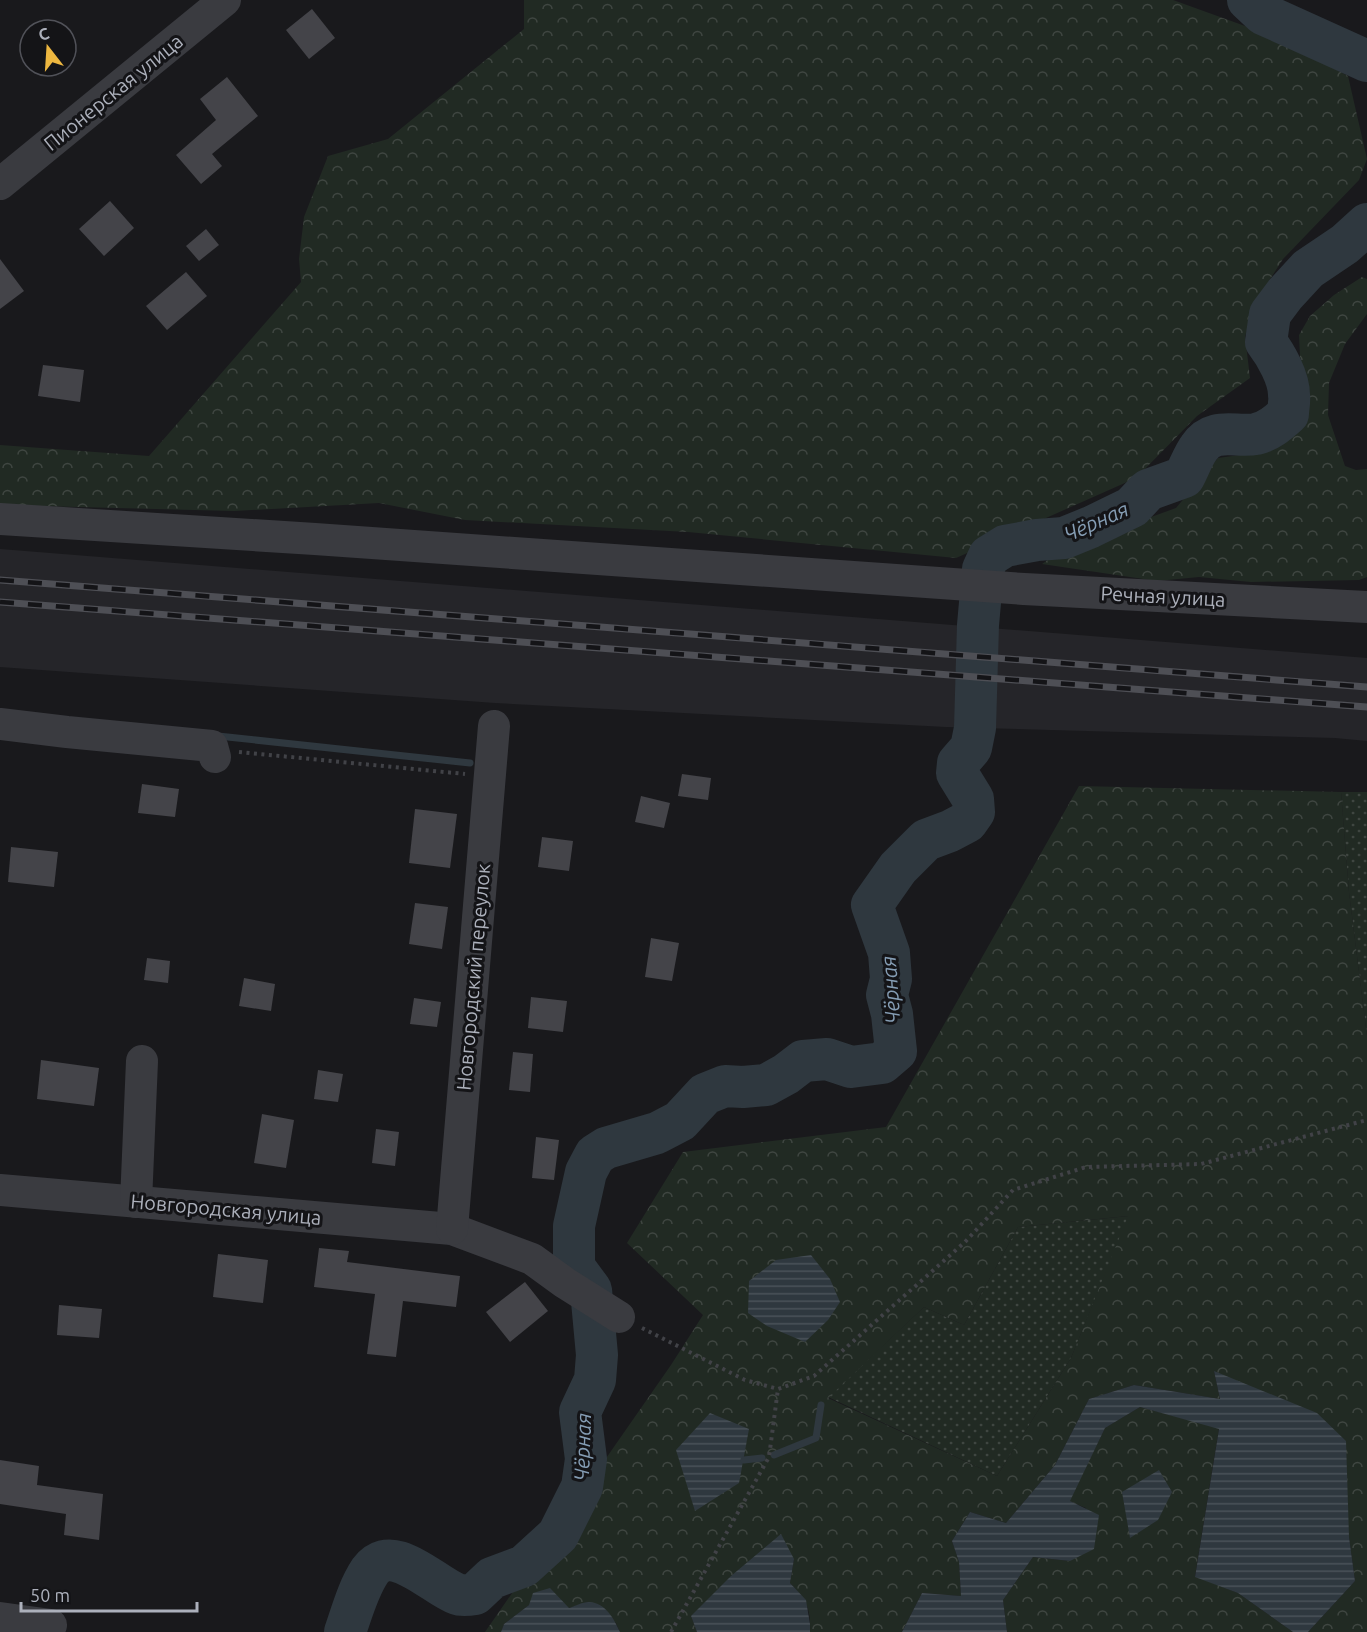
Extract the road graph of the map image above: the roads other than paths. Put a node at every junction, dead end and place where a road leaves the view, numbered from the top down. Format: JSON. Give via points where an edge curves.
{"nodes":[{"id":1,"x":225,"y":0,"type":"edge"},
{"id":2,"x":0,"y":184,"type":"edge"},
{"id":3,"x":0,"y":519,"type":"edge"},
{"id":4,"x":1367,"y":607,"type":"edge"},
{"id":5,"x":0,"y":724,"type":"edge"},
{"id":6,"x":494,"y":726,"type":"dead end"},
{"id":7,"x":214,"y":752,"type":"road end"},
{"id":8,"x":142,"y":1061,"type":"dead end"},
{"id":9,"x":0,"y":1190,"type":"edge"},
{"id":10,"x":136,"y":1202,"type":"junction"},
{"id":11,"x":452,"y":1229,"type":"junction"},
{"id":12,"x":619,"y":1317,"type":"road end"},
{"id":13,"x":0,"y":1618,"type":"edge"},
{"id":14,"x":51,"y":1624,"type":"dead end"}],
"edges":[{"from":1,"to":2,"type":"street","name":"Пионерская улица"},
{"from":3,"to":4,"type":"street","name":"Речная улица","via":[[1024,589]]},
{"from":5,"to":7,"type":"street"},
{"from":6,"to":11,"type":"street","name":"Новгородский переулок"},
{"from":8,"to":10,"type":"street"},
{"from":9,"to":10,"type":"street","name":"Новгородская улица"},
{"from":10,"to":11,"type":"street","name":"Новгородская улица"},
{"from":11,"to":12,"type":"street","name":"Новгородская улица","via":[[532,1259]]},
{"from":13,"to":14,"type":"street"}]}
